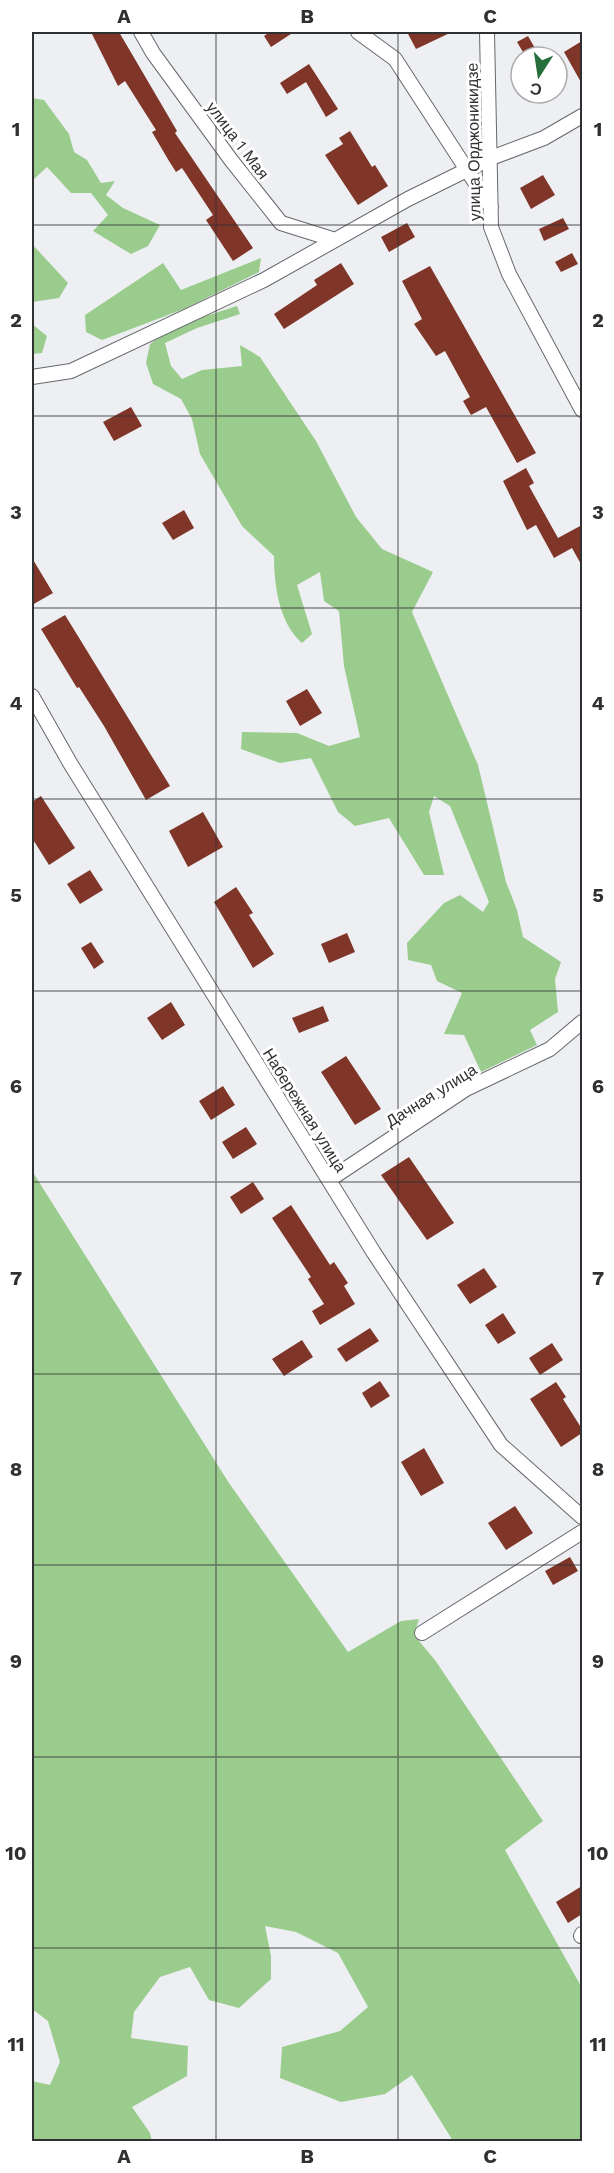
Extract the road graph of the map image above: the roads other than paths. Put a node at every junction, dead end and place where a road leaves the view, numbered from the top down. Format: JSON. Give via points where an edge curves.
{"nodes":[{"id":1,"x":141,"y":32,"type":"edge"},
{"id":2,"x":358,"y":32,"type":"edge"},
{"id":3,"x":487,"y":32,"type":"edge"},
{"id":4,"x":582,"y":116,"type":"edge"},
{"id":5,"x":491,"y":158,"type":"junction"},
{"id":6,"x":469,"y":171,"type":"junction"},
{"id":7,"x":491,"y":208,"type":"junction"},
{"id":8,"x":332,"y":239,"type":"junction"},
{"id":9,"x":32,"y":377,"type":"edge"},
{"id":10,"x":582,"y":410,"type":"edge"},
{"id":11,"x":32,"y":696,"type":"edge"},
{"id":12,"x":582,"y":1022,"type":"edge"},
{"id":13,"x":329,"y":1180,"type":"junction"},
{"id":14,"x":582,"y":1516,"type":"edge"},
{"id":15,"x":582,"y":1532,"type":"edge"},
{"id":16,"x":422,"y":1634,"type":"dead end"}],
"edges":[{"from":1,"to":8,"type":"street","name":"улица 1 Мая","via":[[281,224]]},
{"from":2,"to":6,"type":"street","via":[[395,59]]},
{"from":3,"to":5,"type":"street","name":"улица Орджоникидзе"},
{"from":4,"to":5,"type":"street","via":[[544,138]]},
{"from":5,"to":6,"type":"street"},
{"from":5,"to":7,"type":"street","name":"улица Орджоникидзе"},
{"from":6,"to":7,"type":"street"},
{"from":6,"to":8,"type":"street"},
{"from":7,"to":10,"type":"street","name":"улица Орджоникидзе","via":[[491,227],[509,274]]},
{"from":8,"to":9,"type":"street","via":[[264,280],[71,371]]},
{"from":11,"to":13,"type":"street","name":"Набережная улица","via":[[70,764]]},
{"from":12,"to":13,"type":"street","name":"Дачная улица","via":[[550,1049],[466,1089]]},
{"from":13,"to":14,"type":"street","name":"Набережная улица","via":[[501,1445]]},
{"from":15,"to":16,"type":"street"}]}
